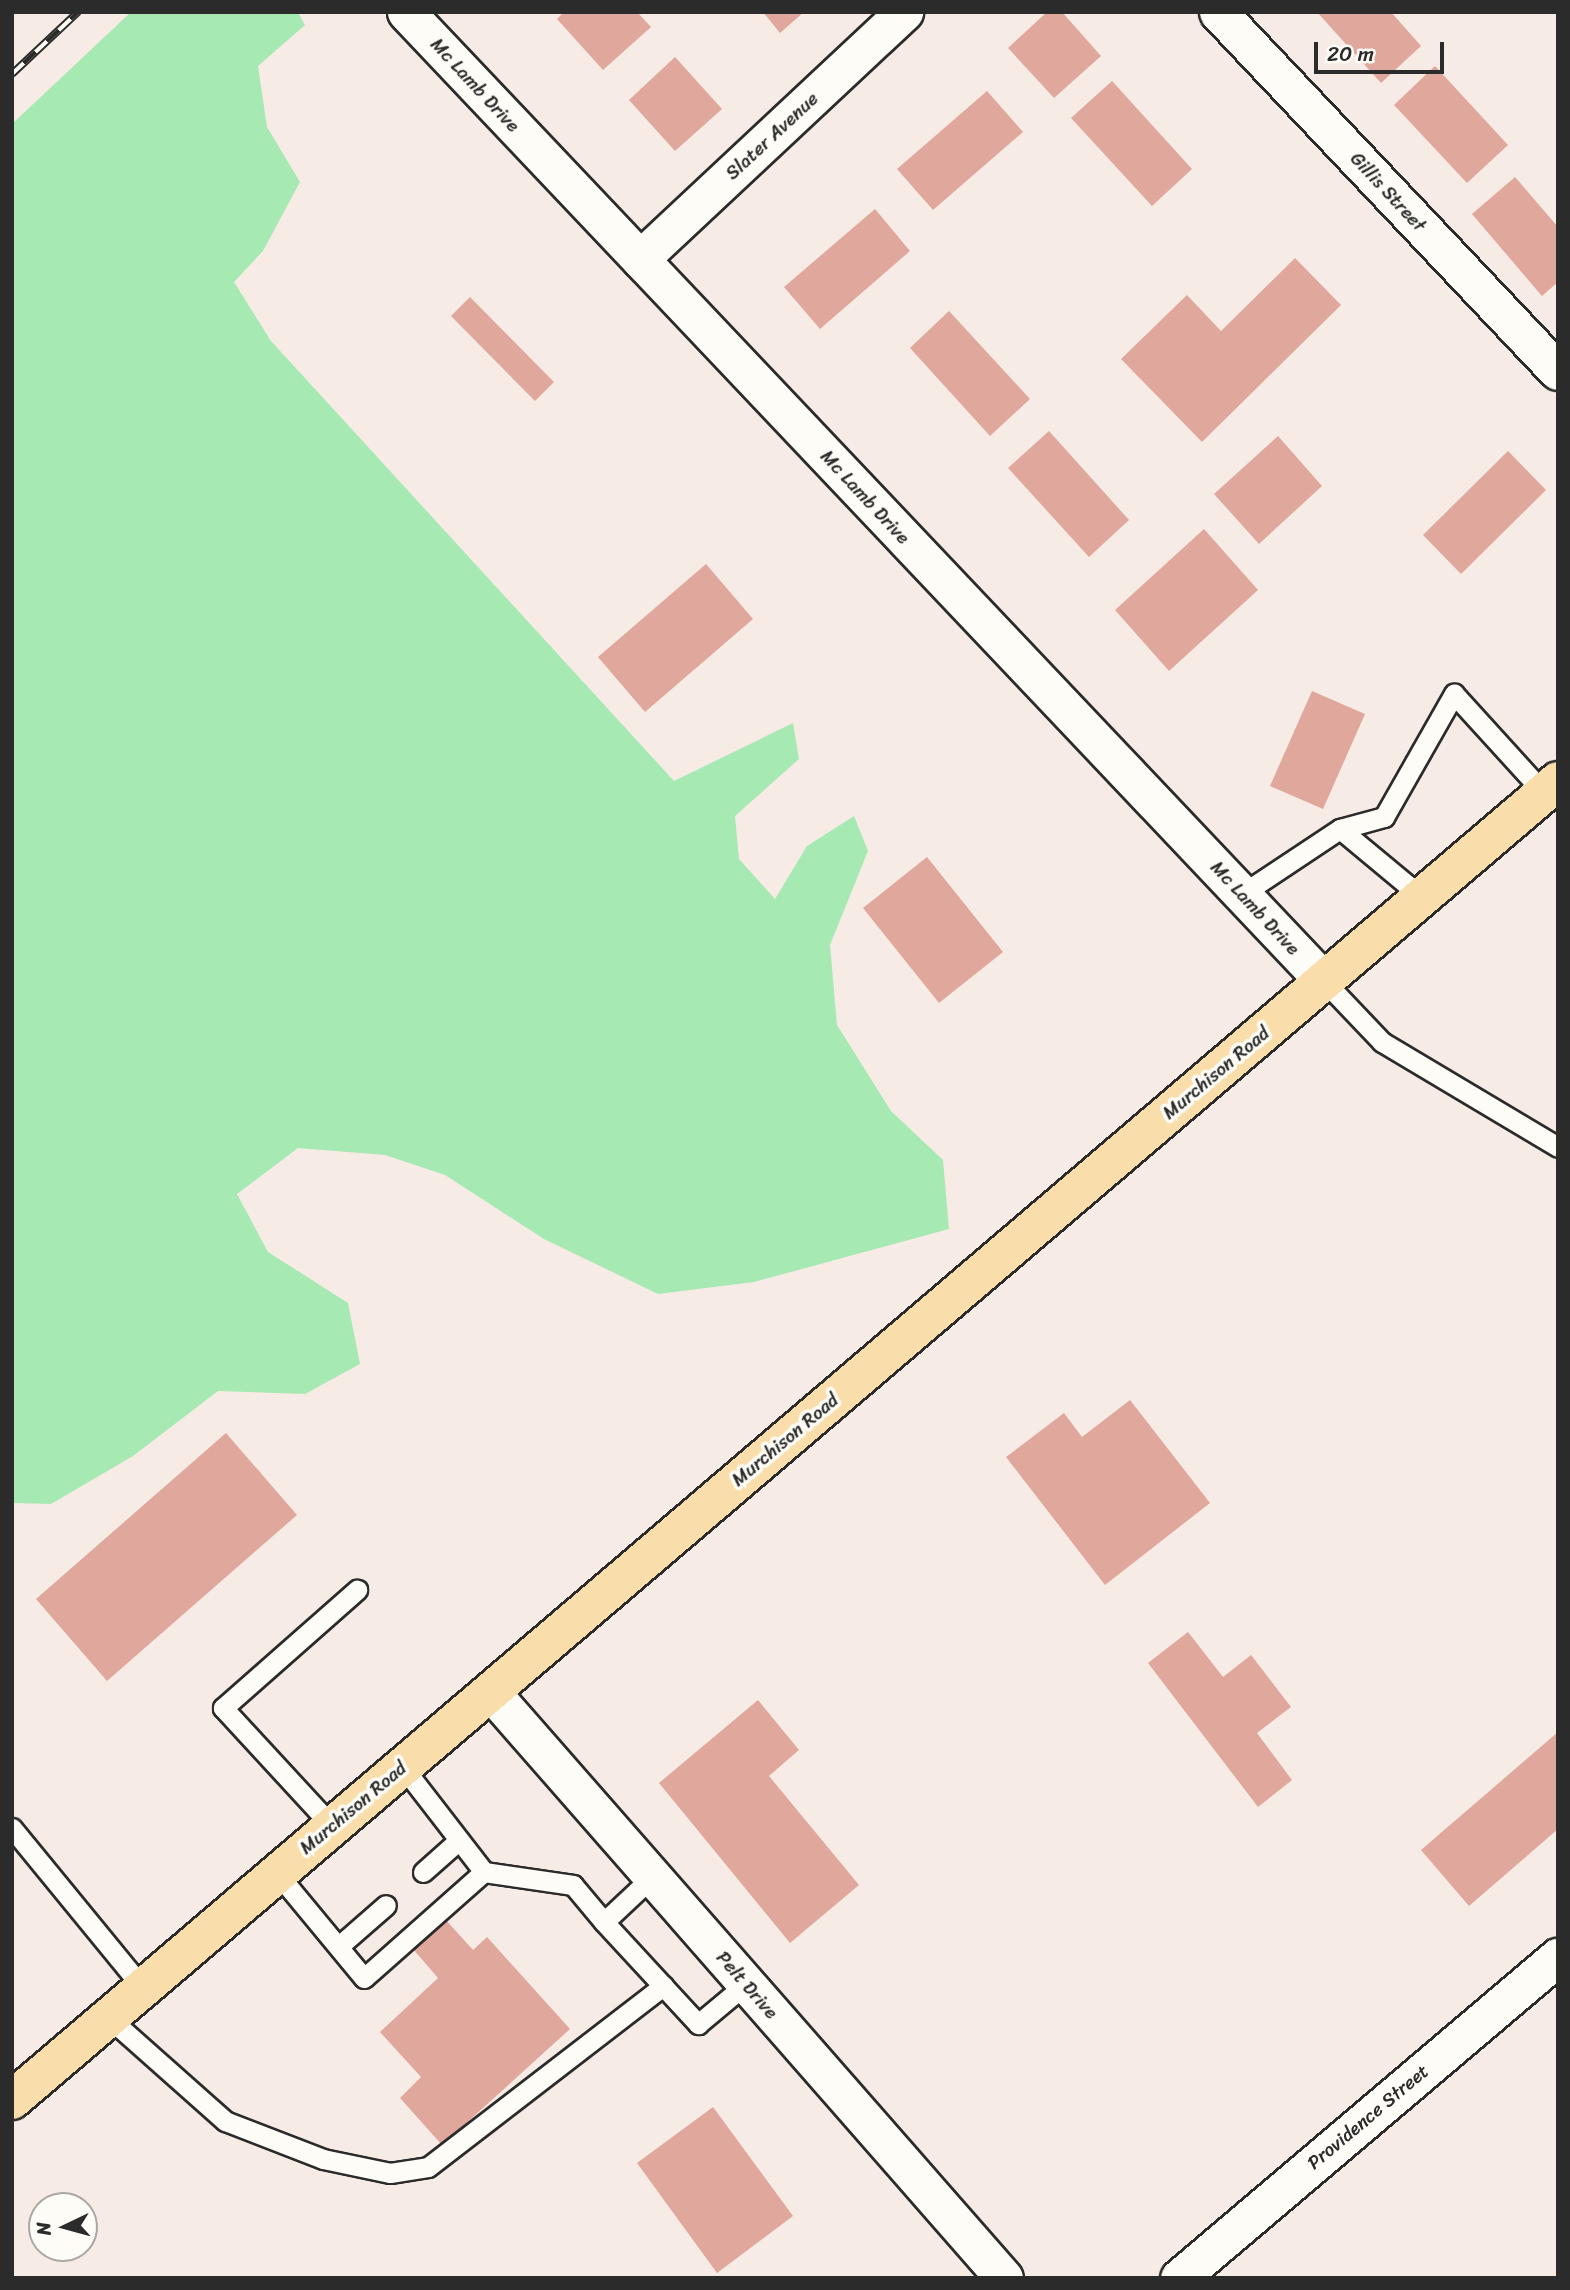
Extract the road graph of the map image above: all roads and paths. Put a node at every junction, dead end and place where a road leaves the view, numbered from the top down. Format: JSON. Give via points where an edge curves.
{"nodes":[{"id":1,"x":406,"y":12,"type":"edge"},
{"id":2,"x":904,"y":12,"type":"edge"},
{"id":3,"x":1218,"y":12,"type":"edge"},
{"id":4,"x":640,"y":260,"type":"junction"},
{"id":5,"x":1558,"y":371,"type":"edge"},
{"id":6,"x":1551,"y":787,"type":"edge"},
{"id":7,"x":1340,"y":829,"type":"junction"},
{"id":8,"x":1242,"y":894,"type":"junction"},
{"id":9,"x":1422,"y":897,"type":"junction"},
{"id":10,"x":1324,"y":981,"type":"junction"},
{"id":11,"x":1558,"y":1147,"type":"edge"},
{"id":12,"x":356,"y":1590,"type":"dead end"},
{"id":13,"x":490,"y":1691,"type":"junction"},
{"id":14,"x":402,"y":1766,"type":"junction"},
{"id":15,"x":332,"y":1826,"type":"junction"},
{"id":16,"x":12,"y":1828,"type":"edge"},
{"id":17,"x":459,"y":1840,"type":"junction"},
{"id":18,"x":423,"y":1872,"type":"dead end"},
{"id":19,"x":484,"y":1872,"type":"junction"},
{"id":20,"x":277,"y":1873,"type":"junction"},
{"id":21,"x":653,"y":1876,"type":"junction"},
{"id":22,"x":386,"y":1905,"type":"dead end"},
{"id":23,"x":604,"y":1922,"type":"junction"},
{"id":24,"x":339,"y":1946,"type":"junction"},
{"id":25,"x":1558,"y":1957,"type":"edge"},
{"id":26,"x":746,"y":1984,"type":"junction"},
{"id":27,"x":663,"y":1986,"type":"junction"},
{"id":28,"x":143,"y":1987,"type":"junction"},
{"id":29,"x":109,"y":2018,"type":"junction"},
{"id":30,"x":12,"y":2100,"type":"edge"},
{"id":31,"x":1004,"y":2278,"type":"edge"},
{"id":32,"x":1179,"y":2278,"type":"edge"}],
"edges":[{"from":1,"to":4,"type":"street","name":"Mc Lamb Drive"},
{"from":2,"to":4,"type":"street","name":"Slater Avenue"},
{"from":3,"to":5,"type":"street","name":"Gillis Street"},
{"from":4,"to":8,"type":"street","name":"Mc Lamb Drive"},
{"from":6,"to":7,"type":"lane","via":[[1454,694],[1384,817]]},
{"from":6,"to":9,"type":"main road","name":"Murchison Road"},
{"from":7,"to":8,"type":"lane"},
{"from":7,"to":9,"type":"lane"},
{"from":8,"to":10,"type":"street","name":"Mc Lamb Drive"},
{"from":9,"to":10,"type":"main road","name":"Murchison Road"},
{"from":10,"to":11,"type":"lane","via":[[1382,1042]]},
{"from":10,"to":13,"type":"main road","name":"Murchison Road"},
{"from":12,"to":15,"type":"lane","via":[[223,1708]]},
{"from":13,"to":14,"type":"main road","name":"Murchison Road"},
{"from":13,"to":21,"type":"street","name":"Pelt Drive"},
{"from":14,"to":15,"type":"main road","name":"Murchison Road"},
{"from":14,"to":17,"type":"lane"},
{"from":15,"to":20,"type":"main road","name":"Murchison Road"},
{"from":16,"to":28,"type":"lane"},
{"from":17,"to":18,"type":"lane"},
{"from":17,"to":19,"type":"lane"},
{"from":19,"to":23,"type":"lane","via":[[573,1885]]},
{"from":19,"to":24,"type":"lane","via":[[364,1978]]},
{"from":20,"to":24,"type":"lane"},
{"from":20,"to":28,"type":"main road","name":"Murchison Road"},
{"from":21,"to":23,"type":"lane"},
{"from":21,"to":26,"type":"street","name":"Pelt Drive"},
{"from":22,"to":24,"type":"lane"},
{"from":23,"to":27,"type":"lane"},
{"from":25,"to":32,"type":"street","name":"Providence Street"},
{"from":26,"to":27,"type":"lane","via":[[698,2024]]},
{"from":26,"to":31,"type":"street","name":"Pelt Drive"},
{"from":27,"to":29,"type":"lane","via":[[428,2167],[390,2173],[323,2159],[225,2121]]},
{"from":28,"to":29,"type":"main road","name":"Murchison Road"},
{"from":29,"to":30,"type":"main road","name":"Murchison Road"}]}
